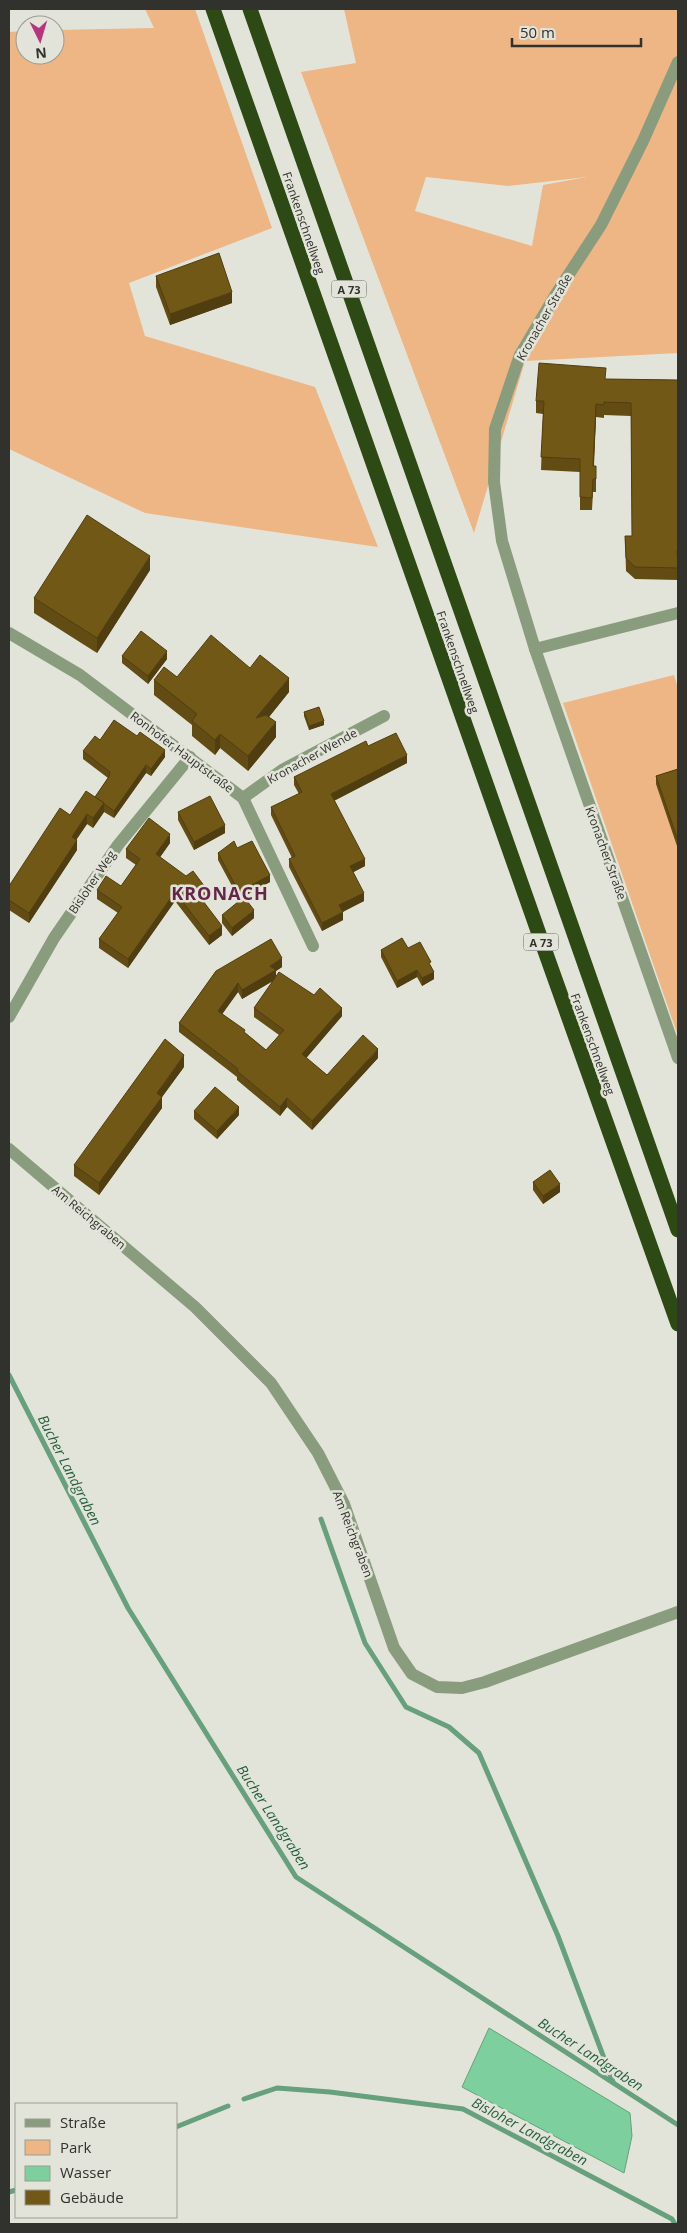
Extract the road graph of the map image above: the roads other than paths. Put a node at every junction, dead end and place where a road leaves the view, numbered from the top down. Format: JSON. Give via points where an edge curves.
{"nodes":[{"id":1,"x":208,"y":9,"type":"edge"},
{"id":2,"x":213,"y":9,"type":"edge"},
{"id":3,"x":250,"y":9,"type":"edge"},
{"id":4,"x":254,"y":9,"type":"edge"},
{"id":5,"x":257,"y":27,"type":"junction"},
{"id":6,"x":223,"y":38,"type":"junction"},
{"id":7,"x":678,"y":62,"type":"edge"},
{"id":8,"x":678,"y":613,"type":"edge"},
{"id":9,"x":9,"y":633,"type":"edge"},
{"id":10,"x":535,"y":649,"type":"junction"},
{"id":11,"x":384,"y":716,"type":"dead end"},
{"id":12,"x":190,"y":757,"type":"junction"},
{"id":13,"x":243,"y":798,"type":"junction"},
{"id":14,"x":314,"y":946,"type":"dead end"},
{"id":15,"x":9,"y":1017,"type":"edge"},
{"id":16,"x":678,"y":1058,"type":"edge"},
{"id":17,"x":9,"y":1149,"type":"edge"},
{"id":18,"x":678,"y":1230,"type":"edge"},
{"id":19,"x":678,"y":1324,"type":"edge"},
{"id":20,"x":678,"y":1612,"type":"edge"}],
"edges":[{"from":1,"to":6,"type":"highway"},
{"from":2,"to":6,"type":"highway","name":"Frankenschnellweg","number":"A 73"},
{"from":3,"to":5,"type":"highway","name":"Frankenschnellweg","number":"A 73"},
{"from":4,"to":5,"type":"highway"},
{"from":5,"to":18,"type":"highway","name":"Frankenschnellweg","number":"A 73"},
{"from":6,"to":19,"type":"highway","name":"Frankenschnellweg","number":"A 73"},
{"from":7,"to":10,"type":"street","name":"Kronacher Straße","via":[[601,225],[520,355],[495,429],[494,482],[502,540]]},
{"from":8,"to":10,"type":"street"},
{"from":9,"to":12,"type":"street","name":"Ronhofer Hauptstraße","via":[[80,675]]},
{"from":10,"to":16,"type":"street","name":"Kronacher Straße"},
{"from":11,"to":13,"type":"street","name":"Kronacher Wende","via":[[282,770]]},
{"from":12,"to":13,"type":"street","name":"Ronhofer Hauptstraße"},
{"from":12,"to":15,"type":"street","name":"Bisloher Weg","via":[[118,845],[54,938]]},
{"from":13,"to":14,"type":"street","name":"Ronhofer Hauptstraße"},
{"from":17,"to":20,"type":"street","name":"Am Reichgraben","via":[[195,1307],[271,1383],[318,1453],[344,1504],[394,1648],[412,1674],[437,1687],[469,1686]]}]}
